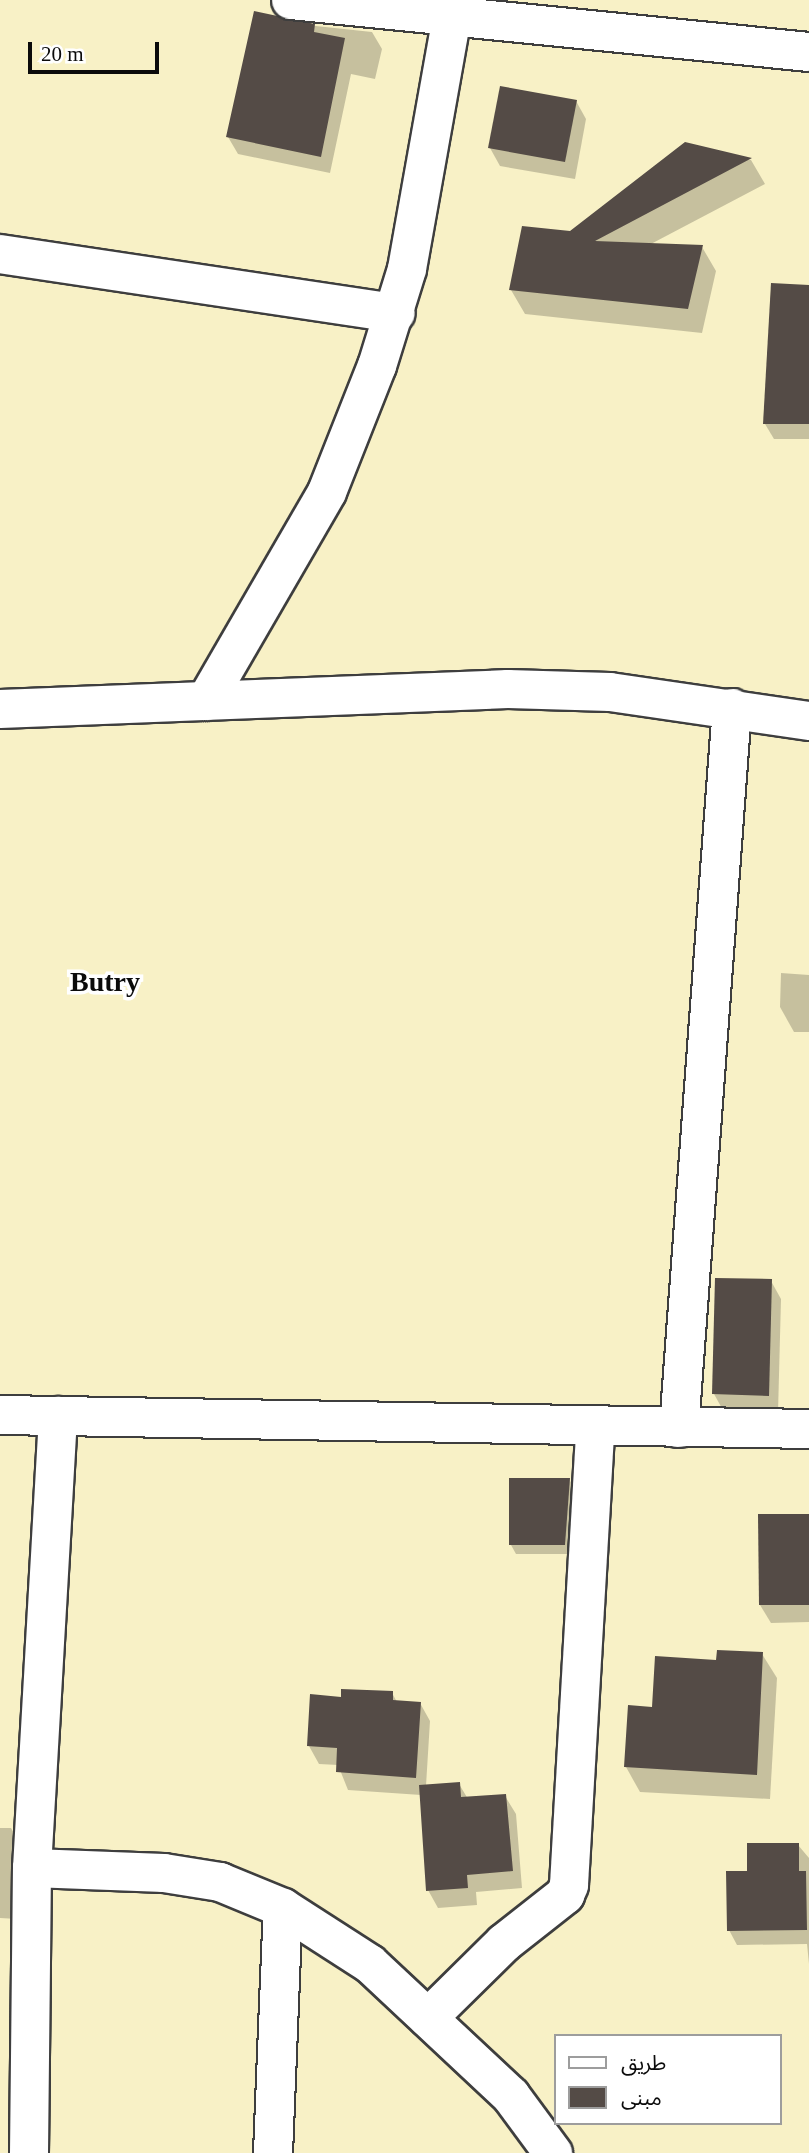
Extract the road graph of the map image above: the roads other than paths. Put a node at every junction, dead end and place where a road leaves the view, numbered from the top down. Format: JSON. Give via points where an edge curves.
{"nodes":[{"id":1,"x":291,"y":0,"type":"edge"},
{"id":2,"x":454,"y":9,"type":"edge"},
{"id":3,"x":809,"y":52,"type":"edge"},
{"id":4,"x":0,"y":254,"type":"edge"},
{"id":5,"x":396,"y":313,"type":"junction"},
{"id":6,"x":206,"y":701,"type":"junction"},
{"id":7,"x":732,"y":708,"type":"junction"},
{"id":8,"x":0,"y":709,"type":"edge"},
{"id":9,"x":809,"y":721,"type":"edge"},
{"id":10,"x":0,"y":1415,"type":"edge"},
{"id":11,"x":58,"y":1416,"type":"junction"},
{"id":12,"x":595,"y":1428,"type":"junction"},
{"id":13,"x":679,"y":1428,"type":"junction"},
{"id":14,"x":809,"y":1429,"type":"edge"},
{"id":15,"x":32,"y":1868,"type":"junction"},
{"id":16,"x":283,"y":1908,"type":"junction"},
{"id":17,"x":428,"y":2018,"type":"junction"},
{"id":18,"x":29,"y":2153,"type":"edge"},
{"id":19,"x":273,"y":2153,"type":"edge"},
{"id":20,"x":554,"y":2153,"type":"edge"}],
"edges":[{"from":1,"to":2,"type":"street"},
{"from":2,"to":3,"type":"street"},
{"from":2,"to":5,"type":"street"},
{"from":4,"to":5,"type":"street"},
{"from":5,"to":6,"type":"street","via":[[327,492]]},
{"from":6,"to":7,"type":"street","via":[[508,689],[610,692]]},
{"from":6,"to":8,"type":"street"},
{"from":7,"to":9,"type":"street"},
{"from":7,"to":13,"type":"street"},
{"from":10,"to":11,"type":"street"},
{"from":11,"to":12,"type":"street"},
{"from":11,"to":15,"type":"street"},
{"from":12,"to":13,"type":"street"},
{"from":12,"to":17,"type":"street","via":[[569,1885],[565,1895],[504,1943]]},
{"from":13,"to":14,"type":"street"},
{"from":15,"to":16,"type":"street","via":[[163,1873],[220,1882]]},
{"from":15,"to":18,"type":"street"},
{"from":16,"to":17,"type":"street","via":[[370,1964]]},
{"from":16,"to":19,"type":"street"},
{"from":17,"to":20,"type":"street","via":[[510,2096]]}]}
